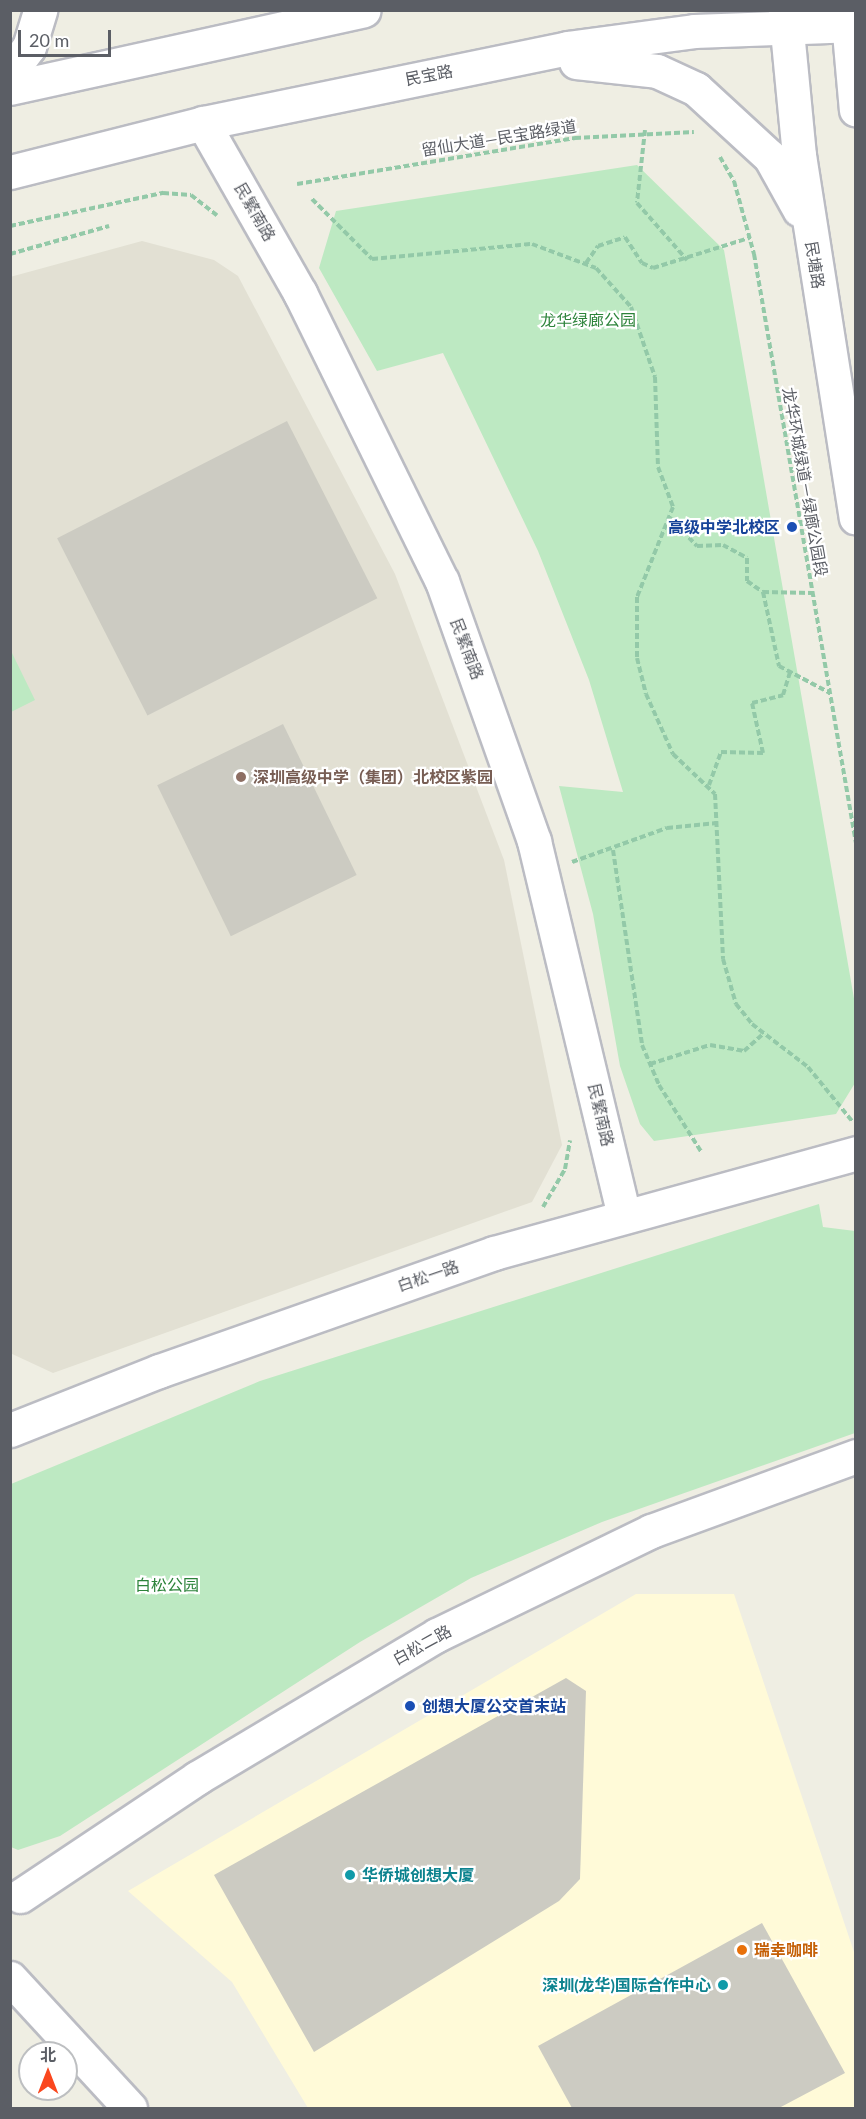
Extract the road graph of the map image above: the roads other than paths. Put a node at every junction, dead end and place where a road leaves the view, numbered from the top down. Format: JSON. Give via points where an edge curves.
{"nodes":[{"id":1,"x":40,"y":10,"type":"edge"},
{"id":2,"x":238,"y":10,"type":"edge"},
{"id":3,"x":364,"y":10,"type":"edge"},
{"id":4,"x":785,"y":18,"type":"edge"},
{"id":5,"x":850,"y":20,"type":"edge"},
{"id":6,"x":291,"y":24,"type":"junction"},
{"id":7,"x":512,"y":59,"type":"junction"},
{"id":8,"x":10,"y":72,"type":"edge"},
{"id":9,"x":10,"y":88,"type":"edge"},
{"id":10,"x":855,"y":110,"type":"edge"},
{"id":11,"x":203,"y":123,"type":"junction"},
{"id":12,"x":10,"y":172,"type":"edge"},
{"id":13,"x":810,"y":234,"type":"junction"},
{"id":14,"x":855,"y":518,"type":"edge"},
{"id":15,"x":855,"y":1154,"type":"edge"},
{"id":16,"x":624,"y":1216,"type":"junction"},
{"id":17,"x":10,"y":1430,"type":"edge"},
{"id":18,"x":855,"y":1456,"type":"edge"},
{"id":19,"x":20,"y":1896,"type":"dead end"},
{"id":20,"x":10,"y":1978,"type":"edge"},
{"id":21,"x":130,"y":2109,"type":"edge"}],
"edges":[{"from":1,"to":8,"type":"street","via":[[29,47]]},
{"from":2,"to":6,"type":"street"},
{"from":3,"to":6,"type":"street"},
{"from":4,"to":5,"type":"street","name":"民宝路"},
{"from":4,"to":7,"type":"street","name":"民宝路"},
{"from":4,"to":13,"type":"street","name":"民塘路"},
{"from":5,"to":10,"type":"street"},
{"from":6,"to":9,"type":"street"},
{"from":7,"to":11,"type":"street","name":"民宝路"},
{"from":7,"to":13,"type":"street","via":[[626,64],[696,89],[770,157]]},
{"from":11,"to":12,"type":"street","name":"民宝路"},
{"from":11,"to":16,"type":"street","name":"民繁南路","via":[[354,396],[446,591],[534,841]]},
{"from":13,"to":14,"type":"street","name":"民塘路"},
{"from":15,"to":16,"type":"street","name":"白松一路"},
{"from":16,"to":17,"type":"street","name":"白松一路","via":[[494,1252],[159,1371]]},
{"from":18,"to":19,"type":"street","name":"白松二路","via":[[651,1531],[437,1635],[197,1778]]},
{"from":20,"to":21,"type":"street"}]}
